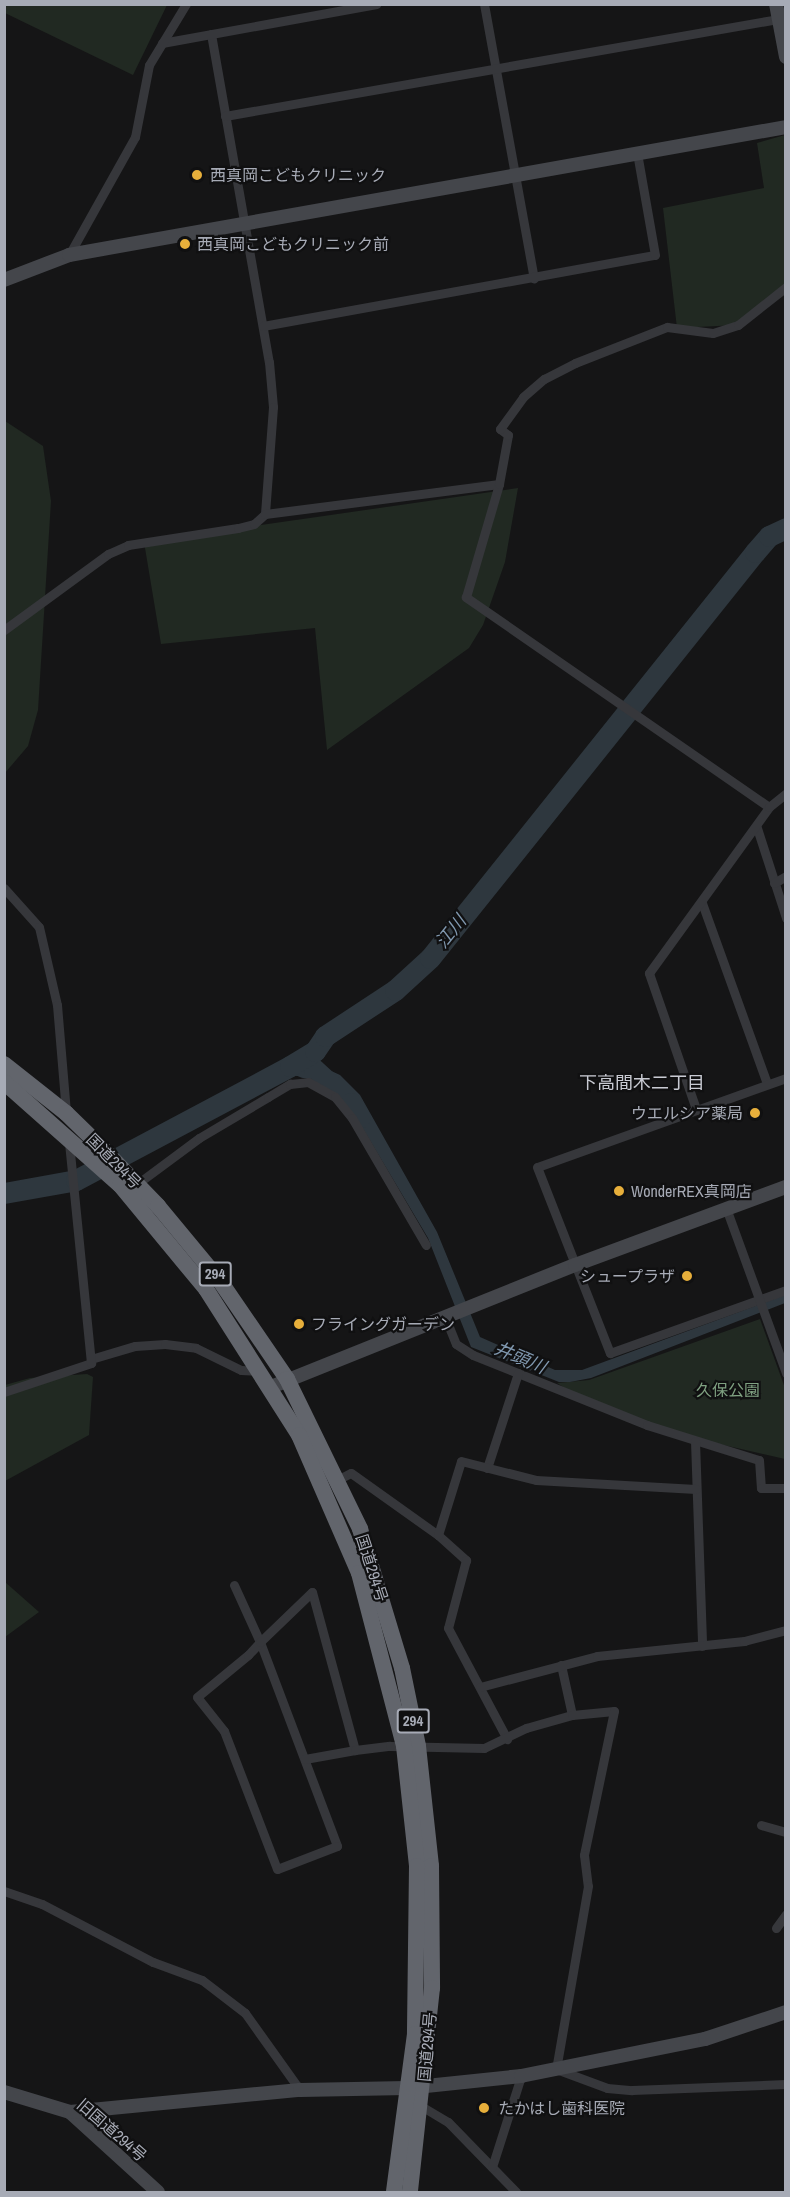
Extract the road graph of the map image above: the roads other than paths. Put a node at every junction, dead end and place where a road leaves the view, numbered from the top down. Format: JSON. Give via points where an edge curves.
{"nodes":[{"id":1,"x":186,"y":4,"type":"edge"},
{"id":2,"x":376,"y":4,"type":"edge"},
{"id":3,"x":484,"y":4,"type":"edge"},
{"id":4,"x":776,"y":4,"type":"edge"},
{"id":5,"x":778,"y":19,"type":"junction"},
{"id":6,"x":211,"y":34,"type":"junction"},
{"id":7,"x":162,"y":43,"type":"junction"},
{"id":8,"x":786,"y":57,"type":"edge"},
{"id":9,"x":496,"y":68,"type":"junction"},
{"id":10,"x":225,"y":116,"type":"junction"},
{"id":11,"x":786,"y":127,"type":"edge"},
{"id":12,"x":637,"y":153,"type":"junction"},
{"id":13,"x":515,"y":173,"type":"junction"},
{"id":14,"x":243,"y":223,"type":"junction"},
{"id":15,"x":69,"y":255,"type":"junction"},
{"id":16,"x":534,"y":278,"type":"junction"},
{"id":17,"x":4,"y":280,"type":"edge"},
{"id":18,"x":786,"y":287,"type":"edge"},
{"id":19,"x":263,"y":326,"type":"junction"},
{"id":20,"x":499,"y":484,"type":"junction"},
{"id":21,"x":265,"y":514,"type":"junction"},
{"id":22,"x":4,"y":630,"type":"edge"},
{"id":23,"x":786,"y":793,"type":"edge"},
{"id":24,"x":769,"y":807,"type":"junction"},
{"id":25,"x":757,"y":828,"type":"junction"},
{"id":26,"x":786,"y":876,"type":"edge"},
{"id":27,"x":774,"y":883,"type":"junction"},
{"id":28,"x":4,"y":888,"type":"edge"},
{"id":29,"x":702,"y":903,"type":"junction"},
{"id":30,"x":786,"y":918,"type":"edge"},
{"id":31,"x":4,"y":1064,"type":"edge"},
{"id":32,"x":786,"y":1078,"type":"edge"},
{"id":33,"x":4,"y":1082,"type":"edge"},
{"id":34,"x":767,"y":1084,"type":"junction"},
{"id":35,"x":696,"y":1109,"type":"junction"},
{"id":36,"x":66,"y":1113,"type":"junction"},
{"id":37,"x":68,"y":1136,"type":"junction"},
{"id":38,"x":97,"y":1153,"type":"junction"},
{"id":39,"x":129,"y":1182,"type":"junction"},
{"id":40,"x":786,"y":1187,"type":"edge"},
{"id":41,"x":726,"y":1208,"type":"junction"},
{"id":42,"x":426,"y":1245,"type":"dead end"},
{"id":43,"x":575,"y":1265,"type":"junction"},
{"id":44,"x":786,"y":1290,"type":"edge"},
{"id":45,"x":760,"y":1299,"type":"junction"},
{"id":46,"x":448,"y":1316,"type":"junction"},
{"id":47,"x":91,"y":1359,"type":"junction"},
{"id":48,"x":261,"y":1371,"type":"junction"},
{"id":49,"x":518,"y":1372,"type":"junction"},
{"id":50,"x":786,"y":1373,"type":"edge"},
{"id":51,"x":287,"y":1379,"type":"junction"},
{"id":52,"x":271,"y":1387,"type":"junction"},
{"id":53,"x":4,"y":1392,"type":"edge"},
{"id":54,"x":694,"y":1441,"type":"junction"},
{"id":55,"x":487,"y":1468,"type":"junction"},
{"id":56,"x":339,"y":1479,"type":"junction"},
{"id":57,"x":786,"y":1488,"type":"edge"},
{"id":58,"x":696,"y":1489,"type":"junction"},
{"id":59,"x":438,"y":1535,"type":"junction"},
{"id":60,"x":234,"y":1585,"type":"dead end"},
{"id":61,"x":786,"y":1630,"type":"edge"},
{"id":62,"x":260,"y":1641,"type":"junction"},
{"id":63,"x":702,"y":1646,"type":"junction"},
{"id":64,"x":561,"y":1665,"type":"junction"},
{"id":65,"x":480,"y":1687,"type":"junction"},
{"id":66,"x":572,"y":1715,"type":"junction"},
{"id":67,"x":507,"y":1739,"type":"junction"},
{"id":68,"x":411,"y":1746,"type":"junction"},
{"id":69,"x":355,"y":1750,"type":"junction"},
{"id":70,"x":305,"y":1759,"type":"junction"},
{"id":71,"x":761,"y":1825,"type":"dead end"},
{"id":72,"x":786,"y":1833,"type":"edge"},
{"id":73,"x":4,"y":1892,"type":"edge"},
{"id":74,"x":786,"y":1914,"type":"edge"},
{"id":75,"x":776,"y":1928,"type":"dead end"},
{"id":76,"x":786,"y":2012,"type":"edge"},
{"id":77,"x":556,"y":2069,"type":"junction"},
{"id":78,"x":521,"y":2076,"type":"junction"},
{"id":79,"x":786,"y":2084,"type":"edge"},
{"id":80,"x":416,"y":2086,"type":"junction"},
{"id":81,"x":300,"y":2090,"type":"junction"},
{"id":82,"x":4,"y":2092,"type":"edge"},
{"id":83,"x":421,"y":2106,"type":"junction"},
{"id":84,"x":70,"y":2112,"type":"junction"},
{"id":85,"x":492,"y":2167,"type":"junction"},
{"id":86,"x":158,"y":2193,"type":"edge"},
{"id":87,"x":394,"y":2193,"type":"edge"},
{"id":88,"x":410,"y":2193,"type":"edge"},
{"id":89,"x":516,"y":2193,"type":"edge"}],
"edges":[{"from":1,"to":7,"type":"street"},
{"from":2,"to":6,"type":"street"},
{"from":3,"to":9,"type":"street"},
{"from":4,"to":5,"type":"street"},
{"from":5,"to":8,"type":"street"},
{"from":5,"to":9,"type":"street"},
{"from":6,"to":7,"type":"street"},
{"from":6,"to":10,"type":"street"},
{"from":7,"to":15,"type":"street","via":[[149,65],[135,136]]},
{"from":9,"to":10,"type":"street"},
{"from":9,"to":13,"type":"street"},
{"from":10,"to":14,"type":"street"},
{"from":11,"to":12,"type":"street"},
{"from":12,"to":13,"type":"street"},
{"from":12,"to":16,"type":"street","via":[[655,255]]},
{"from":13,"to":14,"type":"street"},
{"from":13,"to":16,"type":"street"},
{"from":14,"to":15,"type":"street"},
{"from":14,"to":19,"type":"street"},
{"from":15,"to":17,"type":"street"},
{"from":16,"to":19,"type":"street"},
{"from":18,"to":20,"type":"street","via":[[738,326],[713,333],[666,327],[544,379],[523,397],[501,429],[508,435]]},
{"from":19,"to":21,"type":"street","via":[[273,407]]},
{"from":20,"to":21,"type":"street"},
{"from":20,"to":24,"type":"street","via":[[466,597]]},
{"from":21,"to":22,"type":"street","via":[[254,524],[238,528],[128,544],[108,554]]},
{"from":23,"to":24,"type":"street"},
{"from":24,"to":25,"type":"street"},
{"from":25,"to":27,"type":"street"},
{"from":25,"to":29,"type":"street"},
{"from":26,"to":27,"type":"street"},
{"from":27,"to":30,"type":"street"},
{"from":28,"to":36,"type":"street","via":[[39,927],[57,1005]]},
{"from":29,"to":34,"type":"street"},
{"from":29,"to":35,"type":"street","via":[[649,973]]},
{"from":31,"to":36,"type":"highway","name":"国道294号","number":"294"},
{"from":32,"to":34,"type":"street"},
{"from":33,"to":37,"type":"highway","name":"国道294号","number":"294"},
{"from":34,"to":35,"type":"street"},
{"from":35,"to":43,"type":"street","via":[[537,1167]]},
{"from":36,"to":37,"type":"street"},
{"from":36,"to":38,"type":"highway","name":"国道294号","number":"294"},
{"from":37,"to":38,"type":"highway","name":"国道294号","number":"294"},
{"from":37,"to":47,"type":"street"},
{"from":38,"to":39,"type":"highway","name":"国道294号","number":"294"},
{"from":39,"to":42,"type":"street","via":[[290,1084],[308,1082],[334,1096],[352,1118]]},
{"from":39,"to":48,"type":"highway","name":"国道294号","number":"294"},
{"from":39,"to":51,"type":"highway","name":"国道294号","number":"294","via":[[220,1281]]},
{"from":40,"to":41,"type":"street"},
{"from":41,"to":43,"type":"street"},
{"from":41,"to":45,"type":"street"},
{"from":43,"to":45,"type":"street","via":[[610,1353]]},
{"from":43,"to":46,"type":"street"},
{"from":44,"to":45,"type":"street"},
{"from":45,"to":50,"type":"street"},
{"from":46,"to":49,"type":"street","via":[[456,1344]]},
{"from":46,"to":51,"type":"street"},
{"from":47,"to":48,"type":"street","via":[[135,1346],[165,1344],[196,1348],[242,1370]]},
{"from":47,"to":53,"type":"street","via":[[91,1363]]},
{"from":48,"to":52,"type":"highway","name":"国道294号","number":"294"},
{"from":49,"to":54,"type":"street"},
{"from":49,"to":55,"type":"street"},
{"from":51,"to":52,"type":"street"},
{"from":51,"to":56,"type":"highway","name":"国道294号","number":"294"},
{"from":52,"to":68,"type":"highway","name":"国道294号","number":"294","via":[[299,1435],[352,1554]]},
{"from":54,"to":57,"type":"street","via":[[759,1460],[761,1488]]},
{"from":54,"to":58,"type":"street"},
{"from":55,"to":58,"type":"street","via":[[536,1480]]},
{"from":55,"to":59,"type":"street","via":[[461,1461]]},
{"from":56,"to":59,"type":"street","via":[[351,1473]]},
{"from":56,"to":68,"type":"highway","name":"国道294号","number":"294","via":[[389,1618]]},
{"from":58,"to":63,"type":"street"},
{"from":59,"to":65,"type":"street","via":[[466,1560],[448,1628]]},
{"from":60,"to":62,"type":"street"},
{"from":61,"to":63,"type":"street"},
{"from":62,"to":69,"type":"street","via":[[312,1592]]},
{"from":62,"to":70,"type":"street"},
{"from":62,"to":70,"type":"street","via":[[197,1697],[224,1731],[277,1869],[338,1846]]},
{"from":63,"to":64,"type":"street","via":[[597,1656]]},
{"from":64,"to":65,"type":"street"},
{"from":64,"to":66,"type":"street"},
{"from":65,"to":67,"type":"street"},
{"from":66,"to":67,"type":"street","via":[[526,1728]]},
{"from":66,"to":77,"type":"street","via":[[614,1711],[584,1855],[588,1886]]},
{"from":67,"to":68,"type":"street","via":[[484,1748]]},
{"from":68,"to":69,"type":"street"},
{"from":68,"to":80,"type":"highway","name":"国道294号","number":"294","via":[[434,1927]]},
{"from":69,"to":70,"type":"street"},
{"from":71,"to":72,"type":"street"},
{"from":73,"to":81,"type":"street","via":[[42,1904],[153,1962],[202,1980],[245,2013]]},
{"from":74,"to":75,"type":"street"},
{"from":76,"to":77,"type":"street","via":[[705,2039]]},
{"from":77,"to":78,"type":"street"},
{"from":77,"to":79,"type":"street","via":[[607,2088],[632,2090]]},
{"from":78,"to":80,"type":"street"},
{"from":78,"to":85,"type":"street"},
{"from":80,"to":81,"type":"street"},
{"from":80,"to":83,"type":"highway","name":"国道294号","number":"294"},
{"from":80,"to":87,"type":"highway","name":"国道294号","number":"294"},
{"from":81,"to":84,"type":"street"},
{"from":82,"to":84,"type":"street","name":"旧国道294号"},
{"from":83,"to":85,"type":"street","via":[[448,2122]]},
{"from":83,"to":88,"type":"highway","name":"国道294号","number":"294"},
{"from":84,"to":86,"type":"street","name":"旧国道294号"},
{"from":85,"to":89,"type":"street"}]}
